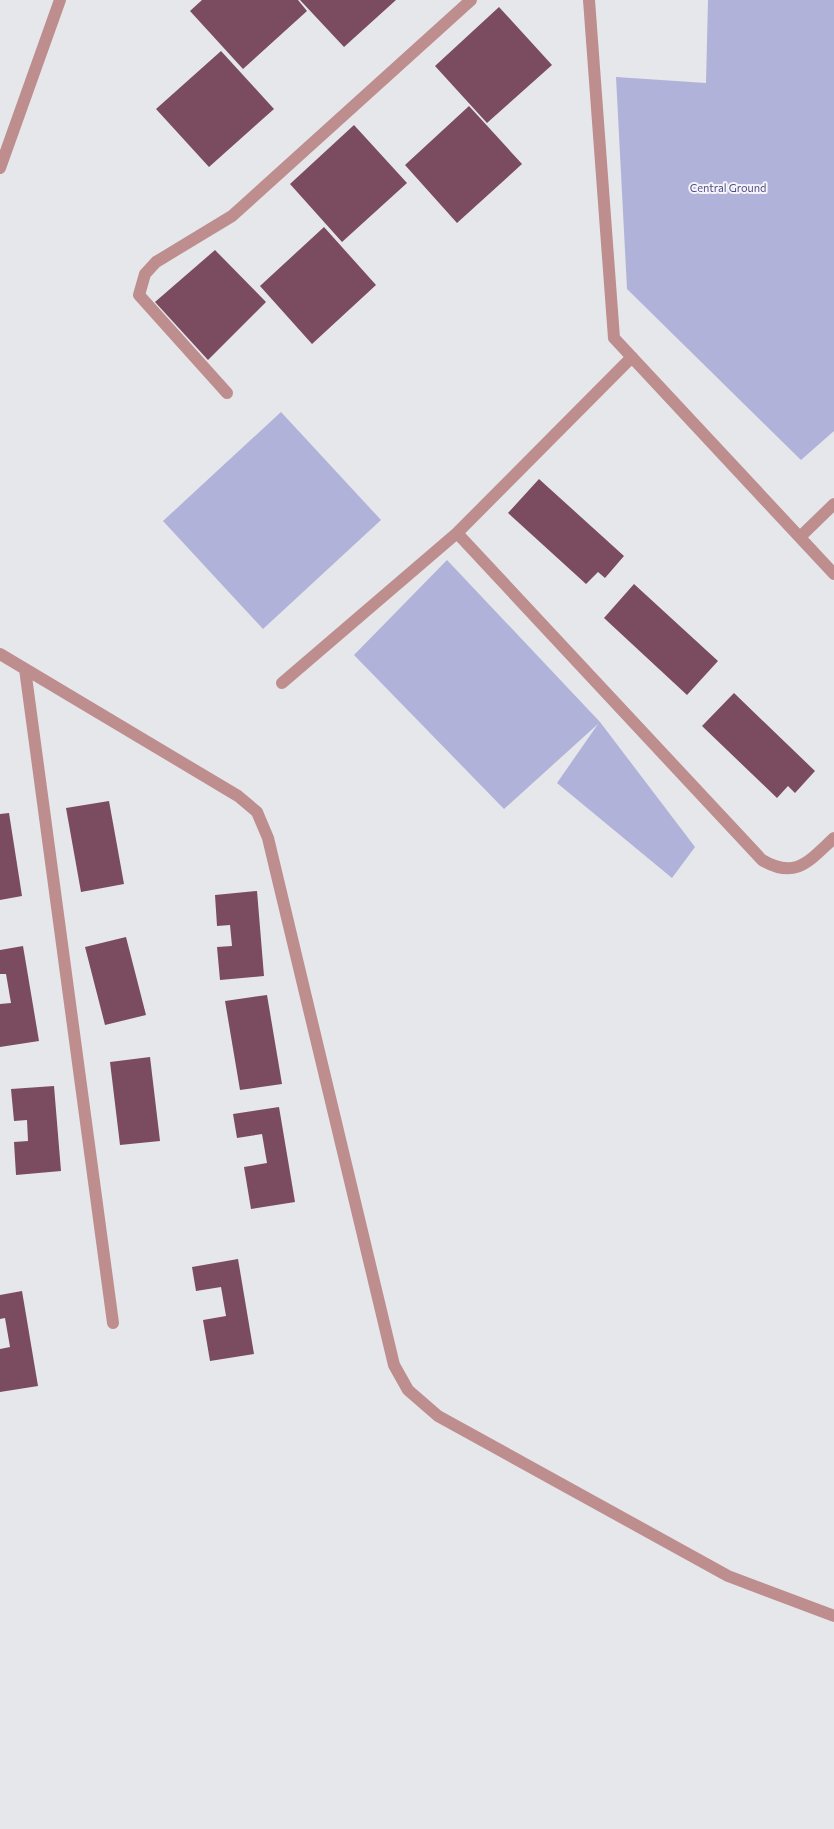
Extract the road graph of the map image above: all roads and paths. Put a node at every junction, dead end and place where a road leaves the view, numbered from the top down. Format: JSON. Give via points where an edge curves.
{"nodes":[{"id":1,"x":60,"y":0,"type":"edge"},
{"id":2,"x":471,"y":0,"type":"edge"},
{"id":3,"x":588,"y":0,"type":"edge"},
{"id":4,"x":0,"y":168,"type":"edge"},
{"id":5,"x":632,"y":357,"type":"junction"},
{"id":6,"x":227,"y":393,"type":"dead end"},
{"id":7,"x":834,"y":504,"type":"edge"},
{"id":8,"x":457,"y":532,"type":"junction"},
{"id":9,"x":800,"y":537,"type":"junction"},
{"id":10,"x":834,"y":574,"type":"edge"},
{"id":11,"x":0,"y":654,"type":"edge"},
{"id":12,"x":25,"y":669,"type":"junction"},
{"id":13,"x":282,"y":683,"type":"dead end"},
{"id":14,"x":834,"y":838,"type":"edge"},
{"id":15,"x":113,"y":1323,"type":"dead end"},
{"id":16,"x":834,"y":1616,"type":"edge"}],
"edges":[{"from":1,"to":4,"type":"street"},
{"from":2,"to":6,"type":"street","via":[[232,216],[156,262],[145,274],[139,294]]},
{"from":3,"to":5,"type":"street","via":[[614,338]]},
{"from":5,"to":8,"type":"street"},
{"from":5,"to":9,"type":"street"},
{"from":7,"to":9,"type":"street"},
{"from":8,"to":13,"type":"street"},
{"from":8,"to":14,"type":"street","via":[[762,860],[773,867],[786,869],[805,865]]},
{"from":9,"to":10,"type":"street"},
{"from":11,"to":12,"type":"street"},
{"from":12,"to":15,"type":"street"},
{"from":12,"to":16,"type":"street","via":[[238,796],[257,812],[268,838],[394,1365],[408,1390],[438,1416],[728,1576]]}]}
